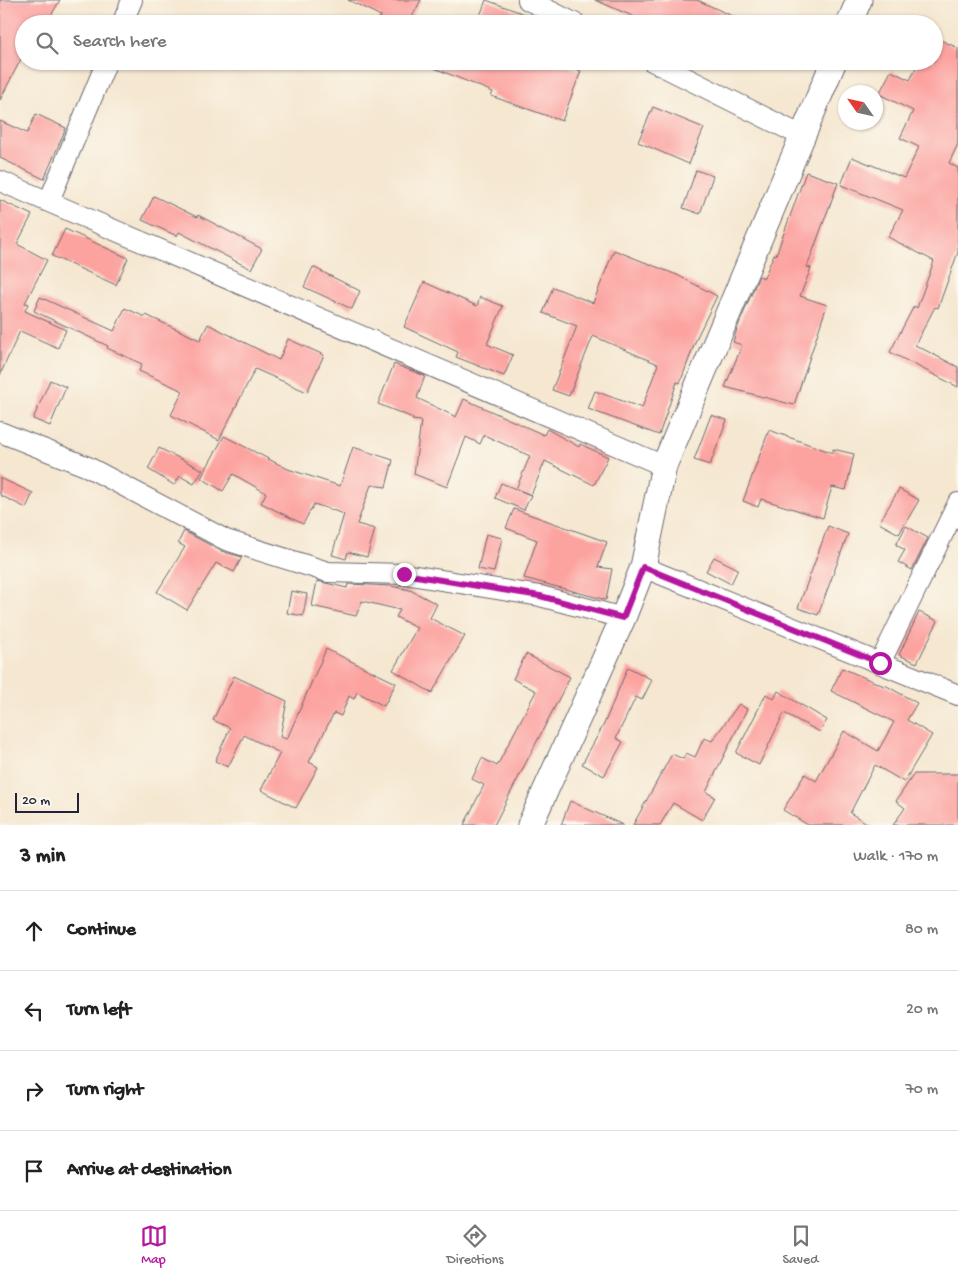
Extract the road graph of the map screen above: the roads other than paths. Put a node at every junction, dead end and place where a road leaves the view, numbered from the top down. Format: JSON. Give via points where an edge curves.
{"nodes":[{"id":1,"x":132,"y":0,"type":"edge"},
{"id":2,"x":528,"y":0,"type":"edge"},
{"id":3,"x":859,"y":0,"type":"edge"},
{"id":4,"x":126,"y":15,"type":"edge"},
{"id":5,"x":558,"y":15,"type":"edge"},
{"id":6,"x":853,"y":15,"type":"edge"},
{"id":7,"x":103,"y":70,"type":"edge"},
{"id":8,"x":670,"y":70,"type":"edge"},
{"id":9,"x":830,"y":70,"type":"edge"},
{"id":10,"x":804,"y":136,"type":"junction"},
{"id":11,"x":0,"y":181,"type":"edge"},
{"id":12,"x":48,"y":201,"type":"junction"},
{"id":13,"x":0,"y":432,"type":"edge"},
{"id":14,"x":664,"y":466,"type":"junction"},
{"id":15,"x":958,"y":503,"type":"edge"},
{"id":16,"x":643,"y":567,"type":"junction"},
{"id":17,"x":623,"y":618,"type":"junction"},
{"id":18,"x":880,"y":663,"type":"junction"},
{"id":19,"x":958,"y":694,"type":"edge"},
{"id":20,"x":530,"y":825,"type":"edge"}],
"edges":[{"from":1,"to":4,"type":"street"},
{"from":2,"to":5,"type":"street"},
{"from":3,"to":6,"type":"street"},
{"from":7,"to":12,"type":"street"},
{"from":8,"to":10,"type":"street"},
{"from":9,"to":10,"type":"street"},
{"from":10,"to":14,"type":"street"},
{"from":11,"to":12,"type":"street"},
{"from":12,"to":14,"type":"street"},
{"from":13,"to":17,"type":"street","via":[[88,467],[226,540],[328,572],[404,574],[540,596]]},
{"from":14,"to":16,"type":"street"},
{"from":15,"to":18,"type":"street"},
{"from":16,"to":17,"type":"street"},
{"from":16,"to":18,"type":"street"},
{"from":17,"to":20,"type":"street"},
{"from":18,"to":19,"type":"street"}]}
